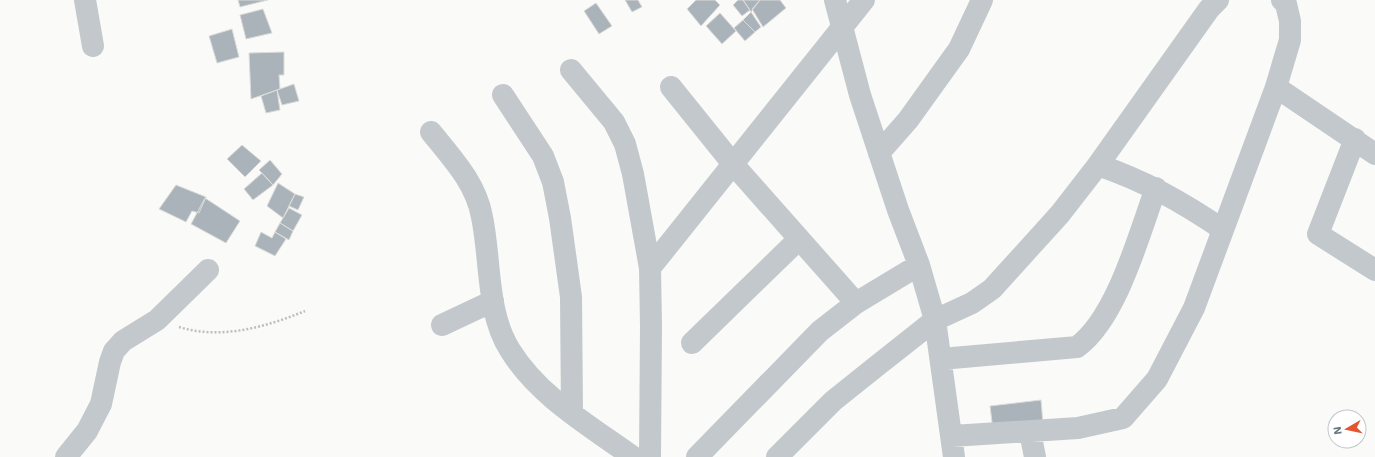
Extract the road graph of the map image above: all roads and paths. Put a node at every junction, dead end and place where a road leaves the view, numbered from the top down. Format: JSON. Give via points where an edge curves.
{"nodes":[{"id":1,"x":85,"y":0,"type":"edge"},
{"id":2,"x":835,"y":0,"type":"edge"},
{"id":3,"x":864,"y":0,"type":"edge"},
{"id":4,"x":982,"y":0,"type":"edge"},
{"id":5,"x":1218,"y":0,"type":"edge"},
{"id":6,"x":1282,"y":0,"type":"edge"},
{"id":7,"x":841,"y":30,"type":"junction"},
{"id":8,"x":93,"y":46,"type":"dead end"},
{"id":9,"x":571,"y":70,"type":"dead end"},
{"id":10,"x":671,"y":87,"type":"dead end"},
{"id":11,"x":1276,"y":87,"type":"junction"},
{"id":12,"x":503,"y":95,"type":"dead end"},
{"id":13,"x":431,"y":132,"type":"dead end"},
{"id":14,"x":1355,"y":139,"type":"junction"},
{"id":15,"x":879,"y":153,"type":"junction"},
{"id":16,"x":1375,"y":154,"type":"edge"},
{"id":17,"x":733,"y":164,"type":"junction"},
{"id":18,"x":1098,"y":165,"type":"junction"},
{"id":19,"x":1156,"y":188,"type":"junction"},
{"id":20,"x":1222,"y":229,"type":"junction"},
{"id":21,"x":799,"y":239,"type":"junction"},
{"id":22,"x":919,"y":265,"type":"junction"},
{"id":23,"x":650,"y":268,"type":"junction"},
{"id":24,"x":208,"y":270,"type":"dead end"},
{"id":25,"x":1375,"y":270,"type":"edge"},
{"id":26,"x":493,"y":301,"type":"junction"},
{"id":27,"x":856,"y":303,"type":"junction"},
{"id":28,"x":305,"y":311,"type":"dead end"},
{"id":29,"x":157,"y":320,"type":"junction"},
{"id":30,"x":935,"y":320,"type":"junction"},
{"id":31,"x":442,"y":325,"type":"dead end"},
{"id":32,"x":692,"y":344,"type":"dead end"},
{"id":33,"x":941,"y":359,"type":"junction"},
{"id":34,"x":572,"y":413,"type":"junction"},
{"id":35,"x":1030,"y":432,"type":"junction"},
{"id":36,"x":953,"y":447,"type":"edge"},
{"id":37,"x":66,"y":457,"type":"edge"},
{"id":38,"x":633,"y":457,"type":"edge"},
{"id":39,"x":650,"y":457,"type":"edge"},
{"id":40,"x":697,"y":457,"type":"edge"},
{"id":41,"x":777,"y":457,"type":"edge"},
{"id":42,"x":1035,"y":457,"type":"edge"}],
"edges":[{"from":1,"to":8,"type":"street"},
{"from":2,"to":7,"type":"street"},
{"from":3,"to":7,"type":"street"},
{"from":4,"to":15,"type":"street","via":[[959,49],[908,120]]},
{"from":5,"to":18,"type":"street"},
{"from":6,"to":11,"type":"street","via":[[1286,4],[1290,21],[1290,40]]},
{"from":7,"to":15,"type":"street"},
{"from":7,"to":17,"type":"street"},
{"from":9,"to":23,"type":"street","via":[[614,122],[625,144]]},
{"from":10,"to":17,"type":"street"},
{"from":11,"to":14,"type":"street"},
{"from":11,"to":20,"type":"street"},
{"from":12,"to":34,"type":"street","via":[[543,156],[560,218],[571,297]]},
{"from":13,"to":26,"type":"street","via":[[466,176],[476,196],[482,216]]},
{"from":14,"to":16,"type":"street"},
{"from":14,"to":25,"type":"street","via":[[1318,234]]},
{"from":15,"to":22,"type":"street"},
{"from":17,"to":21,"type":"street"},
{"from":17,"to":23,"type":"street"},
{"from":18,"to":19,"type":"street"},
{"from":18,"to":30,"type":"street","via":[[1060,214],[992,289],[982,297]]},
{"from":19,"to":20,"type":"street"},
{"from":19,"to":33,"type":"street","via":[[1116,294],[1089,339],[1077,347]]},
{"from":20,"to":35,"type":"street","via":[[1194,308],[1157,379],[1123,418],[1078,428]]},
{"from":21,"to":27,"type":"street"},
{"from":21,"to":32,"type":"street"},
{"from":22,"to":27,"type":"street"},
{"from":22,"to":30,"type":"street"},
{"from":23,"to":39,"type":"street"},
{"from":24,"to":29,"type":"street"},
{"from":26,"to":31,"type":"street"},
{"from":26,"to":34,"type":"street","via":[[498,325],[509,350],[524,369]]},
{"from":27,"to":40,"type":"street","via":[[820,331]]},
{"from":28,"to":29,"type":"path","via":[[274,324],[243,330],[211,332],[185,329]]},
{"from":29,"to":37,"type":"street","via":[[123,341],[114,351],[101,404],[87,431]]},
{"from":30,"to":33,"type":"street"},
{"from":30,"to":41,"type":"street","via":[[833,401]]},
{"from":33,"to":36,"type":"street"},
{"from":34,"to":38,"type":"street"},
{"from":35,"to":36,"type":"street"},
{"from":35,"to":42,"type":"street"}]}
